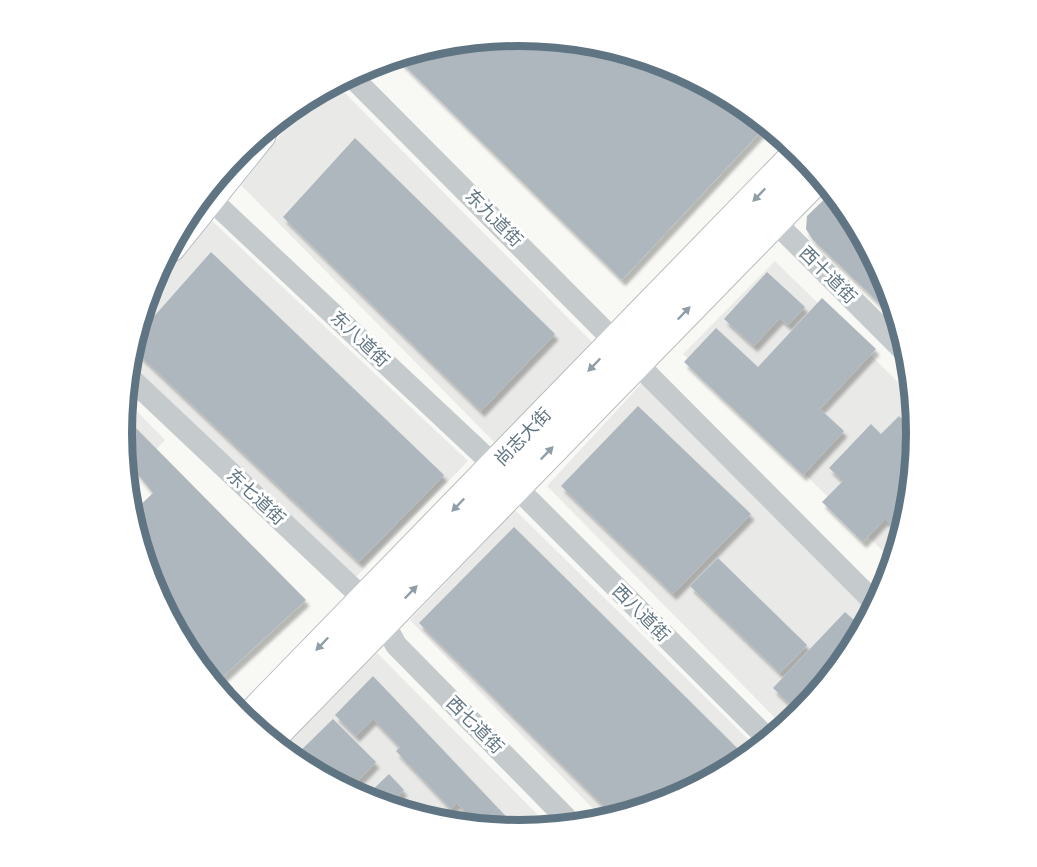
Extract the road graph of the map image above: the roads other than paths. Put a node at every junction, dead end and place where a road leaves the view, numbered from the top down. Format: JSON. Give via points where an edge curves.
{"nodes":[{"id":1,"x":357,"y":82,"type":"edge"},
{"id":2,"x":793,"y":161,"type":"edge"},
{"id":3,"x":812,"y":181,"type":"edge"},
{"id":4,"x":210,"y":200,"type":"edge"},
{"id":5,"x":774,"y":221,"type":"junction"},
{"id":6,"x":894,"y":341,"type":"edge"},
{"id":7,"x":626,"y":352,"type":"junction"},
{"id":8,"x":135,"y":383,"type":"edge"},
{"id":9,"x":505,"y":477,"type":"junction"},
{"id":10,"x":869,"y":597,"type":"edge"},
{"id":11,"x":374,"y":611,"type":"junction"},
{"id":12,"x":254,"y":715,"type":"edge"},
{"id":13,"x":273,"y":733,"type":"edge"},
{"id":14,"x":763,"y":734,"type":"edge"},
{"id":15,"x":566,"y":817,"type":"edge"}],
"edges":[{"from":1,"to":7,"type":"street","name":"东九道街"},
{"from":2,"to":7,"type":"main road","name":"尚志大街","one_way":true},
{"from":3,"to":5,"type":"main road","name":"尚志大街"},
{"from":4,"to":9,"type":"street","name":"东八道街"},
{"from":5,"to":6,"type":"street","name":"西十道街"},
{"from":7,"to":5,"type":"main road","name":"尚志大街","one_way":true},
{"from":7,"to":9,"type":"main road","name":"尚志大街"},
{"from":7,"to":10,"type":"street","name":"东九道街"},
{"from":8,"to":11,"type":"street","name":"东七道街"},
{"from":9,"to":11,"type":"main road","name":"尚志大街"},
{"from":9,"to":14,"type":"street","name":"西八道街"},
{"from":11,"to":12,"type":"main road","name":"尚志大街","one_way":true},
{"from":11,"to":13,"type":"main road","name":"尚志大街"},
{"from":11,"to":15,"type":"street","name":"西七道街","via":[[396,645]]}]}
